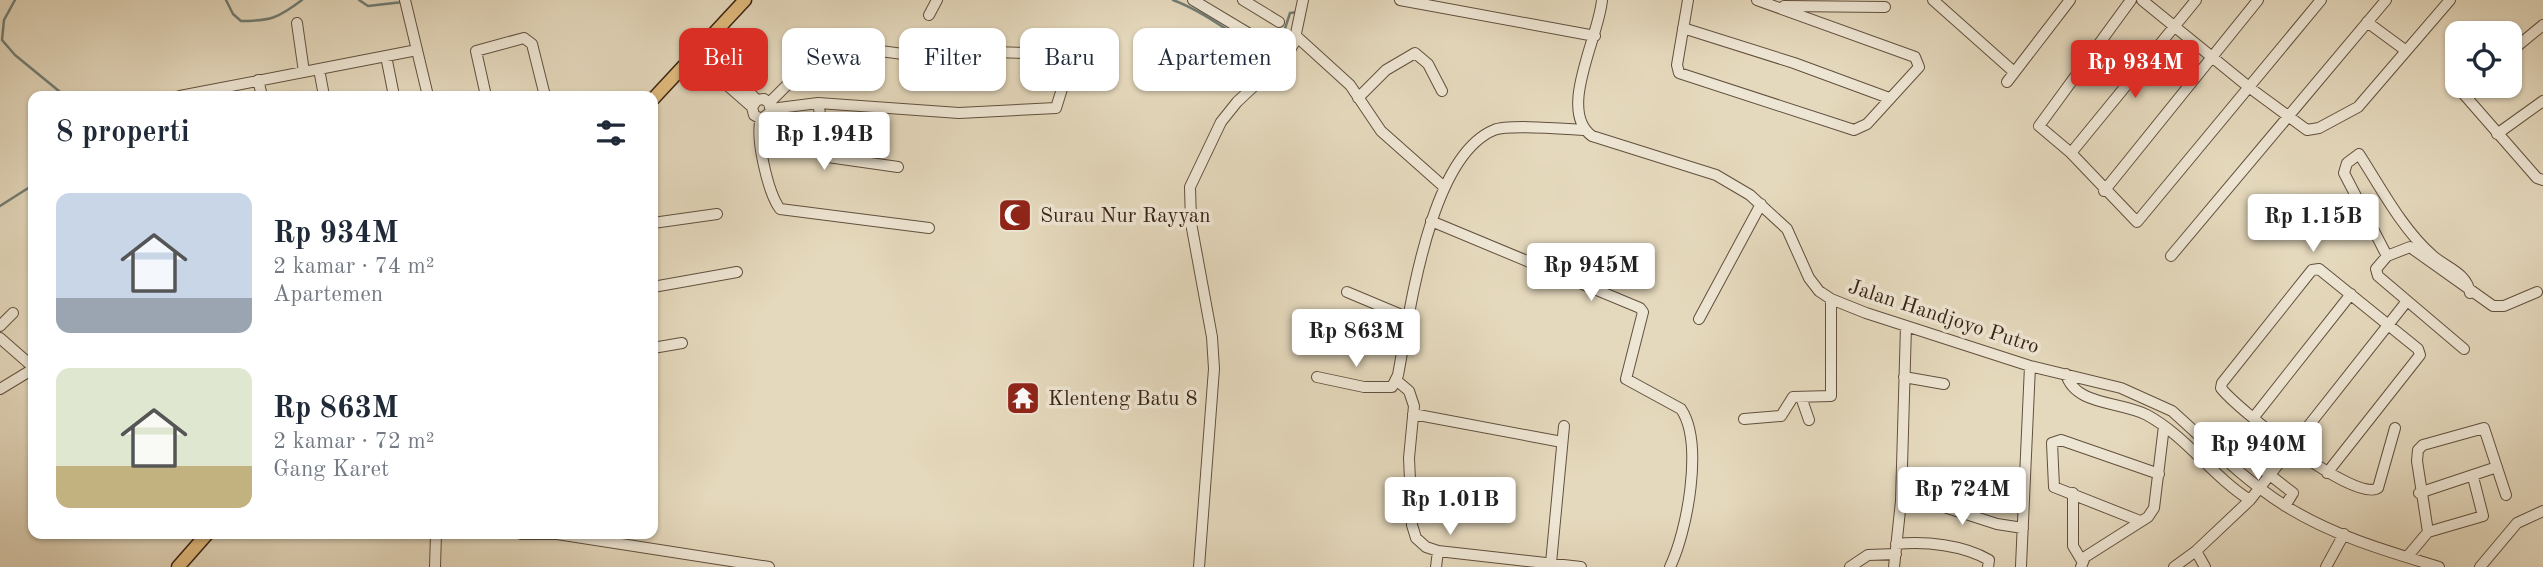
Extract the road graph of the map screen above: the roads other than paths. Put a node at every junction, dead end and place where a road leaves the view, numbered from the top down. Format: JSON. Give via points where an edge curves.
{"nodes":[{"id":1,"x":745,"y":0,"type":"edge"},
{"id":2,"x":937,"y":0,"type":"edge"},
{"id":3,"x":1194,"y":0,"type":"edge"},
{"id":4,"x":1243,"y":0,"type":"edge"},
{"id":5,"x":1303,"y":0,"type":"edge"},
{"id":6,"x":1400,"y":0,"type":"edge"},
{"id":7,"x":1601,"y":0,"type":"edge"},
{"id":8,"x":1688,"y":0,"type":"edge"},
{"id":9,"x":1756,"y":0,"type":"edge"},
{"id":10,"x":1933,"y":0,"type":"edge"},
{"id":11,"x":2070,"y":0,"type":"edge"},
{"id":12,"x":2131,"y":0,"type":"edge"},
{"id":13,"x":2142,"y":0,"type":"edge"},
{"id":14,"x":2196,"y":0,"type":"edge"},
{"id":15,"x":2258,"y":0,"type":"edge"},
{"id":16,"x":2321,"y":0,"type":"edge"},
{"id":17,"x":2386,"y":0,"type":"edge"},
{"id":18,"x":2451,"y":0,"type":"edge"},
{"id":19,"x":406,"y":3,"type":"edge"},
{"id":20,"x":1777,"y":6,"type":"junction"},
{"id":21,"x":1885,"y":7,"type":"dead end"},
{"id":22,"x":929,"y":15,"type":"dead end"},
{"id":23,"x":1279,"y":22,"type":"dead end"},
{"id":24,"x":2367,"y":22,"type":"junction"},
{"id":25,"x":297,"y":23,"type":"dead end"},
{"id":26,"x":2543,"y":25,"type":"edge"},
{"id":27,"x":2176,"y":27,"type":"junction"},
{"id":28,"x":720,"y":28,"type":"edge"},
{"id":29,"x":1240,"y":28,"type":"edge"},
{"id":30,"x":1683,"y":28,"type":"junction"},
{"id":31,"x":1296,"y":31,"type":"edge"},
{"id":32,"x":1296,"y":36,"type":"edge"},
{"id":33,"x":1595,"y":36,"type":"junction"},
{"id":34,"x":2522,"y":42,"type":"edge"},
{"id":35,"x":418,"y":50,"type":"junction"},
{"id":36,"x":2405,"y":50,"type":"junction"},
{"id":37,"x":386,"y":56,"type":"junction"},
{"id":38,"x":2211,"y":57,"type":"junction"},
{"id":39,"x":319,"y":69,"type":"junction"},
{"id":40,"x":304,"y":72,"type":"junction"},
{"id":41,"x":679,"y":72,"type":"edge"},
{"id":42,"x":2014,"y":72,"type":"junction"},
{"id":43,"x":258,"y":80,"type":"junction"},
{"id":44,"x":2007,"y":82,"type":"dead end"},
{"id":45,"x":2250,"y":88,"type":"junction"},
{"id":46,"x":221,"y":91,"type":"edge"},
{"id":47,"x":261,"y":91,"type":"edge"},
{"id":48,"x":323,"y":91,"type":"edge"},
{"id":49,"x":393,"y":91,"type":"edge"},
{"id":50,"x":427,"y":91,"type":"edge"},
{"id":51,"x":485,"y":91,"type":"edge"},
{"id":52,"x":544,"y":91,"type":"edge"},
{"id":53,"x":740,"y":91,"type":"edge"},
{"id":54,"x":1249,"y":91,"type":"edge"},
{"id":55,"x":1442,"y":92,"type":"dead end"},
{"id":56,"x":658,"y":94,"type":"edge"},
{"id":57,"x":1358,"y":98,"type":"junction"},
{"id":58,"x":1889,"y":98,"type":"junction"},
{"id":59,"x":2467,"y":98,"type":"edge"},
{"id":60,"x":2543,"y":101,"type":"edge"},
{"id":61,"x":818,"y":103,"type":"junction"},
{"id":62,"x":754,"y":104,"type":"junction"},
{"id":63,"x":770,"y":106,"type":"junction"},
{"id":64,"x":2287,"y":117,"type":"junction"},
{"id":65,"x":761,"y":119,"type":"junction"},
{"id":66,"x":1584,"y":130,"type":"junction"},
{"id":67,"x":2497,"y":134,"type":"junction"},
{"id":68,"x":2071,"y":153,"type":"junction"},
{"id":69,"x":898,"y":167,"type":"dead end"},
{"id":70,"x":2543,"y":180,"type":"edge"},
{"id":71,"x":1443,"y":186,"type":"junction"},
{"id":72,"x":2104,"y":191,"type":"junction"},
{"id":73,"x":1761,"y":204,"type":"junction"},
{"id":74,"x":717,"y":214,"type":"dead end"},
{"id":75,"x":1432,"y":221,"type":"junction"},
{"id":76,"x":658,"y":222,"type":"edge"},
{"id":77,"x":929,"y":229,"type":"dead end"},
{"id":78,"x":2171,"y":256,"type":"dead end"},
{"id":79,"x":2387,"y":256,"type":"junction"},
{"id":80,"x":737,"y":272,"type":"dead end"},
{"id":81,"x":658,"y":286,"type":"edge"},
{"id":82,"x":1347,"y":292,"type":"dead end"},
{"id":83,"x":2537,"y":292,"type":"dead end"},
{"id":84,"x":2470,"y":293,"type":"junction"},
{"id":85,"x":2351,"y":294,"type":"junction"},
{"id":86,"x":1831,"y":299,"type":"junction"},
{"id":87,"x":2407,"y":300,"type":"junction"},
{"id":88,"x":13,"y":313,"type":"dead end"},
{"id":89,"x":1409,"y":318,"type":"junction"},
{"id":90,"x":1699,"y":319,"type":"dead end"},
{"id":91,"x":2388,"y":324,"type":"junction"},
{"id":92,"x":0,"y":326,"type":"edge"},
{"id":93,"x":1906,"y":326,"type":"junction"},
{"id":94,"x":0,"y":338,"type":"edge"},
{"id":95,"x":682,"y":343,"type":"dead end"},
{"id":96,"x":658,"y":347,"type":"edge"},
{"id":97,"x":2464,"y":349,"type":"dead end"},
{"id":98,"x":28,"y":363,"type":"edge"},
{"id":99,"x":2030,"y":366,"type":"junction"},
{"id":100,"x":28,"y":371,"type":"edge"},
{"id":101,"x":2066,"y":373,"type":"junction"},
{"id":102,"x":1317,"y":377,"type":"dead end"},
{"id":103,"x":1904,"y":377,"type":"junction"},
{"id":104,"x":1394,"y":383,"type":"junction"},
{"id":105,"x":1944,"y":384,"type":"dead end"},
{"id":106,"x":0,"y":390,"type":"edge"},
{"id":107,"x":1801,"y":397,"type":"junction"},
{"id":108,"x":1413,"y":414,"type":"junction"},
{"id":109,"x":2254,"y":417,"type":"junction"},
{"id":110,"x":1744,"y":419,"type":"dead end"},
{"id":111,"x":1809,"y":420,"type":"dead end"},
{"id":112,"x":1564,"y":426,"type":"dead end"},
{"id":113,"x":2164,"y":426,"type":"junction"},
{"id":114,"x":2395,"y":428,"type":"dead end"},
{"id":115,"x":1562,"y":442,"type":"junction"},
{"id":116,"x":2290,"y":447,"type":"junction"},
{"id":117,"x":2229,"y":462,"type":"junction"},
{"id":118,"x":2497,"y":467,"type":"junction"},
{"id":119,"x":2270,"y":472,"type":"junction"},
{"id":120,"x":2327,"y":473,"type":"junction"},
{"id":121,"x":2159,"y":474,"type":"junction"},
{"id":122,"x":2473,"y":477,"type":"junction"},
{"id":123,"x":2258,"y":488,"type":"junction"},
{"id":124,"x":2420,"y":493,"type":"junction"},
{"id":125,"x":2073,"y":494,"type":"junction"},
{"id":126,"x":2506,"y":495,"type":"dead end"},
{"id":127,"x":2250,"y":500,"type":"junction"},
{"id":128,"x":1901,"y":501,"type":"junction"},
{"id":129,"x":2285,"y":506,"type":"junction"},
{"id":130,"x":2543,"y":511,"type":"edge"},
{"id":131,"x":2140,"y":521,"type":"junction"},
{"id":132,"x":2023,"y":528,"type":"junction"},
{"id":133,"x":2428,"y":532,"type":"junction"},
{"id":134,"x":2344,"y":534,"type":"junction"},
{"id":135,"x":203,"y":539,"type":"edge"},
{"id":136,"x":436,"y":539,"type":"edge"},
{"id":137,"x":584,"y":539,"type":"edge"},
{"id":138,"x":1896,"y":549,"type":"junction"},
{"id":139,"x":1438,"y":551,"type":"junction"},
{"id":140,"x":2196,"y":551,"type":"junction"},
{"id":141,"x":2407,"y":557,"type":"junction"},
{"id":142,"x":711,"y":563,"type":"edge"},
{"id":143,"x":2082,"y":564,"type":"edge"},
{"id":144,"x":1556,"y":565,"type":"edge"},
{"id":145,"x":2021,"y":566,"type":"edge"},
{"id":146,"x":178,"y":567,"type":"edge"},
{"id":147,"x":435,"y":567,"type":"edge"},
{"id":148,"x":769,"y":567,"type":"edge"},
{"id":149,"x":1199,"y":567,"type":"edge"},
{"id":150,"x":1436,"y":567,"type":"edge"},
{"id":151,"x":1581,"y":567,"type":"edge"},
{"id":152,"x":1670,"y":567,"type":"edge"},
{"id":153,"x":1850,"y":567,"type":"edge"},
{"id":154,"x":1894,"y":567,"type":"edge"},
{"id":155,"x":1988,"y":567,"type":"edge"},
{"id":156,"x":2174,"y":567,"type":"edge"},
{"id":157,"x":2205,"y":567,"type":"edge"},
{"id":158,"x":2326,"y":567,"type":"edge"},
{"id":159,"x":2439,"y":567,"type":"edge"},
{"id":160,"x":2482,"y":567,"type":"edge"}],
"edges":[{"from":1,"to":28,"type":"main road"},
{"from":2,"to":22,"type":"street"},
{"from":3,"to":29,"type":"street"},
{"from":4,"to":23,"type":"street"},
{"from":5,"to":31,"type":"street"},
{"from":6,"to":33,"type":"street"},
{"from":7,"to":33,"type":"street"},
{"from":8,"to":30,"type":"street"},
{"from":9,"to":20,"type":"street"},
{"from":10,"to":42,"type":"street"},
{"from":11,"to":42,"type":"street"},
{"from":12,"to":68,"type":"street","via":[[2040,124]]},
{"from":13,"to":27,"type":"street"},
{"from":14,"to":27,"type":"street"},
{"from":15,"to":38,"type":"street"},
{"from":16,"to":45,"type":"street"},
{"from":17,"to":24,"type":"street"},
{"from":18,"to":36,"type":"street"},
{"from":19,"to":35,"type":"street"},
{"from":20,"to":21,"type":"street"},
{"from":20,"to":58,"type":"street","via":[[1918,60],[1919,67]]},
{"from":24,"to":36,"type":"street"},
{"from":24,"to":64,"type":"street"},
{"from":25,"to":40,"type":"street"},
{"from":26,"to":34,"type":"street"},
{"from":27,"to":38,"type":"street"},
{"from":27,"to":68,"type":"street"},
{"from":30,"to":58,"type":"street"},
{"from":30,"to":58,"type":"street","via":[[1676,65],[1683,75],[1854,130],[1867,124]]},
{"from":32,"to":57,"type":"street","via":[[1325,59]]},
{"from":33,"to":66,"type":"street","via":[[1576,97]]},
{"from":35,"to":37,"type":"street"},
{"from":35,"to":50,"type":"street"},
{"from":36,"to":64,"type":"street","via":[[2352,112],[2313,130]]},
{"from":37,"to":39,"type":"street"},
{"from":37,"to":49,"type":"street"},
{"from":38,"to":45,"type":"street"},
{"from":38,"to":72,"type":"street"},
{"from":39,"to":40,"type":"street"},
{"from":39,"to":48,"type":"street"},
{"from":40,"to":43,"type":"street"},
{"from":41,"to":56,"type":"main road"},
{"from":42,"to":44,"type":"street"},
{"from":43,"to":46,"type":"street"},
{"from":43,"to":47,"type":"street"},
{"from":45,"to":64,"type":"street"},
{"from":45,"to":72,"type":"street","via":[[2139,221]]},
{"from":51,"to":52,"type":"street","via":[[476,51],[524,38],[532,44]]},
{"from":53,"to":62,"type":"street"},
{"from":54,"to":149,"type":"street","via":[[1222,122],[1190,187],[1191,223],[1214,369]]},
{"from":55,"to":57,"type":"street","via":[[1428,64],[1415,53],[1386,69]]},
{"from":57,"to":71,"type":"street","via":[[1381,131]]},
{"from":59,"to":67,"type":"street"},
{"from":60,"to":67,"type":"street"},
{"from":61,"to":63,"type":"street"},
{"from":61,"to":63,"type":"street","via":[[959,113],[1056,108],[1072,60],[1063,54],[958,51],[926,57],[842,46],[823,51]]},
{"from":61,"to":69,"type":"street","via":[[828,157]]},
{"from":62,"to":63,"type":"street","via":[[764,99]]},
{"from":62,"to":65,"type":"street","via":[[754,115]]},
{"from":63,"to":65,"type":"street","via":[[769,115]]},
{"from":64,"to":78,"type":"street"},
{"from":65,"to":77,"type":"street","via":[[761,148],[780,209]]},
{"from":66,"to":71,"type":"street","via":[[1497,129],[1466,150]]},
{"from":66,"to":73,"type":"street","name":"Jalan Handjoyo Putro","via":[[1716,175]]},
{"from":67,"to":70,"type":"street","via":[[2536,178]]},
{"from":68,"to":72,"type":"street"},
{"from":71,"to":75,"type":"street"},
{"from":73,"to":86,"type":"street","name":"Jalan Handjoyo Putro","via":[[1787,229],[1809,278]]},
{"from":73,"to":90,"type":"street"},
{"from":74,"to":76,"type":"street"},
{"from":75,"to":89,"type":"street"},
{"from":75,"to":152,"type":"street","via":[[1640,308],[1643,317],[1626,379],[1684,414],[1694,458],[1681,536]]},
{"from":79,"to":84,"type":"street","via":[[2410,247]]},
{"from":79,"to":84,"type":"street","via":[[2344,173],[2347,163],[2359,154],[2407,227],[2432,256],[2465,278]]},
{"from":79,"to":87,"type":"street","via":[[2376,272]]},
{"from":80,"to":81,"type":"street"},
{"from":82,"to":89,"type":"street"},
{"from":83,"to":84,"type":"street","via":[[2498,307]]},
{"from":85,"to":91,"type":"street"},
{"from":85,"to":109,"type":"street"},
{"from":85,"to":109,"type":"street","via":[[2319,269],[2312,270],[2222,383],[2224,392]]},
{"from":86,"to":93,"type":"street","name":"Jalan Handjoyo Putro"},
{"from":86,"to":107,"type":"street","via":[[1831,394]]},
{"from":87,"to":91,"type":"street"},
{"from":87,"to":97,"type":"street"},
{"from":88,"to":92,"type":"street"},
{"from":89,"to":104,"type":"street"},
{"from":91,"to":116,"type":"street"},
{"from":91,"to":120,"type":"street","via":[[2420,355]]},
{"from":93,"to":99,"type":"street","name":"Jalan Handjoyo Putro"},
{"from":93,"to":103,"type":"street"},
{"from":94,"to":98,"type":"street"},
{"from":95,"to":96,"type":"street"},
{"from":99,"to":101,"type":"street","name":"Jalan Handjoyo Putro"},
{"from":99,"to":132,"type":"street"},
{"from":100,"to":106,"type":"street"},
{"from":101,"to":113,"type":"street","via":[[2069,385],[2081,395],[2132,409]]},
{"from":101,"to":117,"type":"street","name":"Jalan Handjoyo Putro","via":[[2158,402]]},
{"from":102,"to":104,"type":"street","via":[[1364,387]]},
{"from":103,"to":105,"type":"street"},
{"from":103,"to":128,"type":"street"},
{"from":104,"to":108,"type":"street","via":[[1412,396]]},
{"from":107,"to":110,"type":"street","via":[[1791,398],[1782,416]]},
{"from":107,"to":111,"type":"street"},
{"from":108,"to":115,"type":"street"},
{"from":108,"to":139,"type":"street","via":[[1409,458],[1412,525],[1416,538]]},
{"from":109,"to":116,"type":"street"},
{"from":112,"to":115,"type":"street"},
{"from":113,"to":121,"type":"street"},
{"from":113,"to":127,"type":"street"},
{"from":114,"to":120,"type":"street","via":[[2374,492]]},
{"from":115,"to":144,"type":"street"},
{"from":116,"to":119,"type":"street"},
{"from":116,"to":120,"type":"street"},
{"from":117,"to":119,"type":"street","via":[[2243,454]]},
{"from":117,"to":123,"type":"street","name":"Jalan Handjoyo Putro"},
{"from":118,"to":122,"type":"street"},
{"from":118,"to":124,"type":"street","via":[[2484,428],[2423,445],[2417,455]]},
{"from":118,"to":126,"type":"street"},
{"from":119,"to":123,"type":"street"},
{"from":119,"to":129,"type":"street","via":[[2293,493]]},
{"from":121,"to":125,"type":"street","via":[[2054,440],[2054,487]]},
{"from":121,"to":131,"type":"street","via":[[2154,508]]},
{"from":122,"to":124,"type":"street"},
{"from":122,"to":133,"type":"street","via":[[2483,516]]},
{"from":123,"to":127,"type":"street"},
{"from":123,"to":129,"type":"street","name":"Jalan Handjoyo Putro"},
{"from":124,"to":133,"type":"street"},
{"from":125,"to":131,"type":"street"},
{"from":125,"to":143,"type":"street","via":[[2073,545]]},
{"from":127,"to":140,"type":"street"},
{"from":128,"to":132,"type":"street","via":[[1938,505]]},
{"from":128,"to":138,"type":"street"},
{"from":129,"to":134,"type":"street","name":"Jalan Handjoyo Putro"},
{"from":130,"to":160,"type":"street","via":[[2517,523]]},
{"from":131,"to":143,"type":"street"},
{"from":132,"to":145,"type":"street"},
{"from":133,"to":141,"type":"street"},
{"from":134,"to":141,"type":"street","name":"Jalan Handjoyo Putro"},
{"from":134,"to":158,"type":"street"},
{"from":135,"to":146,"type":"main road"},
{"from":136,"to":147,"type":"street"},
{"from":137,"to":142,"type":"street"},
{"from":138,"to":153,"type":"street","via":[[1868,555]]},
{"from":138,"to":154,"type":"street"},
{"from":138,"to":155,"type":"street","via":[[1935,544],[1980,555],[1989,560]]},
{"from":139,"to":144,"type":"street"},
{"from":139,"to":150,"type":"street"},
{"from":140,"to":156,"type":"street"},
{"from":140,"to":157,"type":"street"},
{"from":141,"to":159,"type":"street","name":"Jalan Handjoyo Putro"},
{"from":142,"to":148,"type":"street"},
{"from":144,"to":151,"type":"street"}]}
